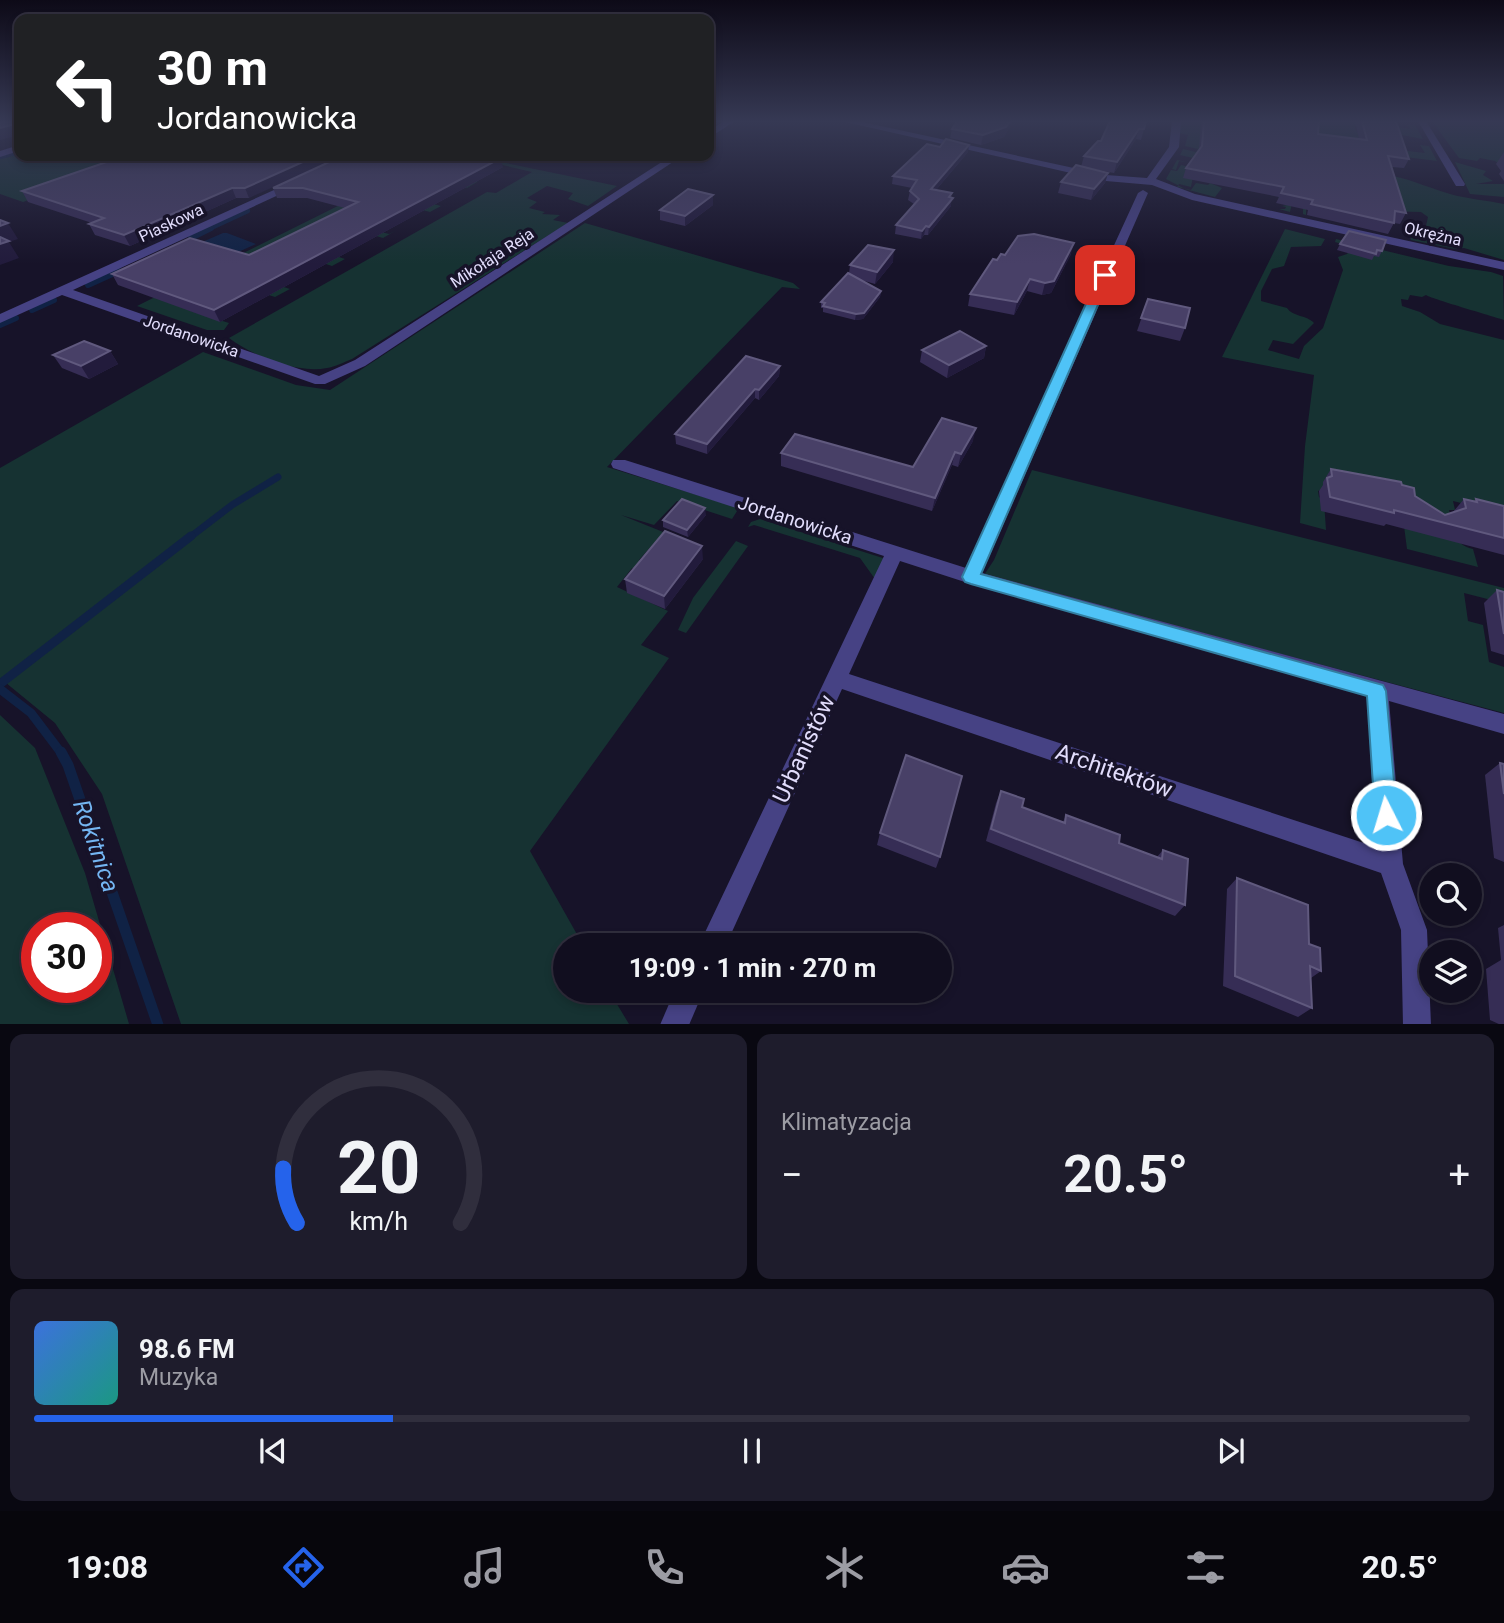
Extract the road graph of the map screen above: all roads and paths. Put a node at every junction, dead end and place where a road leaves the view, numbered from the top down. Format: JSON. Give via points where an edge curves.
{"nodes":[{"id":1,"x":657,"y":169,"type":"edge"},
{"id":2,"x":1064,"y":169,"type":"edge"},
{"id":3,"x":1160,"y":169,"type":"edge"},
{"id":4,"x":1451,"y":169,"type":"edge"},
{"id":5,"x":307,"y":178,"type":"edge"},
{"id":6,"x":1460,"y":184,"type":"dead end"},
{"id":7,"x":1148,"y":187,"type":"junction"},
{"id":8,"x":1504,"y":266,"type":"edge"},
{"id":9,"x":62,"y":291,"type":"junction"},
{"id":10,"x":0,"y":318,"type":"edge"},
{"id":11,"x":320,"y":381,"type":"joint"},
{"id":12,"x":619,"y":464,"type":"dead end"},
{"id":13,"x":895,"y":552,"type":"junction"},
{"id":14,"x":971,"y":577,"type":"junction"},
{"id":15,"x":837,"y":679,"type":"junction"},
{"id":16,"x":1377,"y":691,"type":"junction"},
{"id":17,"x":1504,"y":724,"type":"edge"},
{"id":18,"x":1390,"y":864,"type":"junction"},
{"id":19,"x":718,"y":933,"type":"edge"},
{"id":20,"x":684,"y":1003,"type":"edge"},
{"id":21,"x":674,"y":1024,"type":"edge"},
{"id":22,"x":1417,"y":1024,"type":"edge"}],
"edges":[{"from":1,"to":11,"type":"street","name":"Mikołaja Reja","via":[[360,363]]},
{"from":2,"to":7,"type":"street","name":"Okrężna"},
{"from":3,"to":7,"type":"street"},
{"from":4,"to":6,"type":"street"},
{"from":5,"to":9,"type":"street","name":"Piaskowa"},
{"from":7,"to":8,"type":"street","name":"Okrężna"},
{"from":7,"to":14,"type":"street"},
{"from":9,"to":10,"type":"street","name":"Piaskowa"},
{"from":9,"to":11,"type":"street","name":"Jordanowicka"},
{"from":12,"to":13,"type":"street","name":"Jordanowicka"},
{"from":13,"to":14,"type":"street","name":"Jordanowicka"},
{"from":13,"to":15,"type":"street","name":"Urbanistów"},
{"from":14,"to":16,"type":"street","name":"Jordanowicka"},
{"from":15,"to":18,"type":"street","name":"Architektów"},
{"from":15,"to":19,"type":"street","name":"Urbanistów"},
{"from":16,"to":17,"type":"street","name":"Jordanowicka"},
{"from":16,"to":18,"type":"street"},
{"from":18,"to":22,"type":"street","via":[[1414,930]]},
{"from":20,"to":21,"type":"street"}]}
